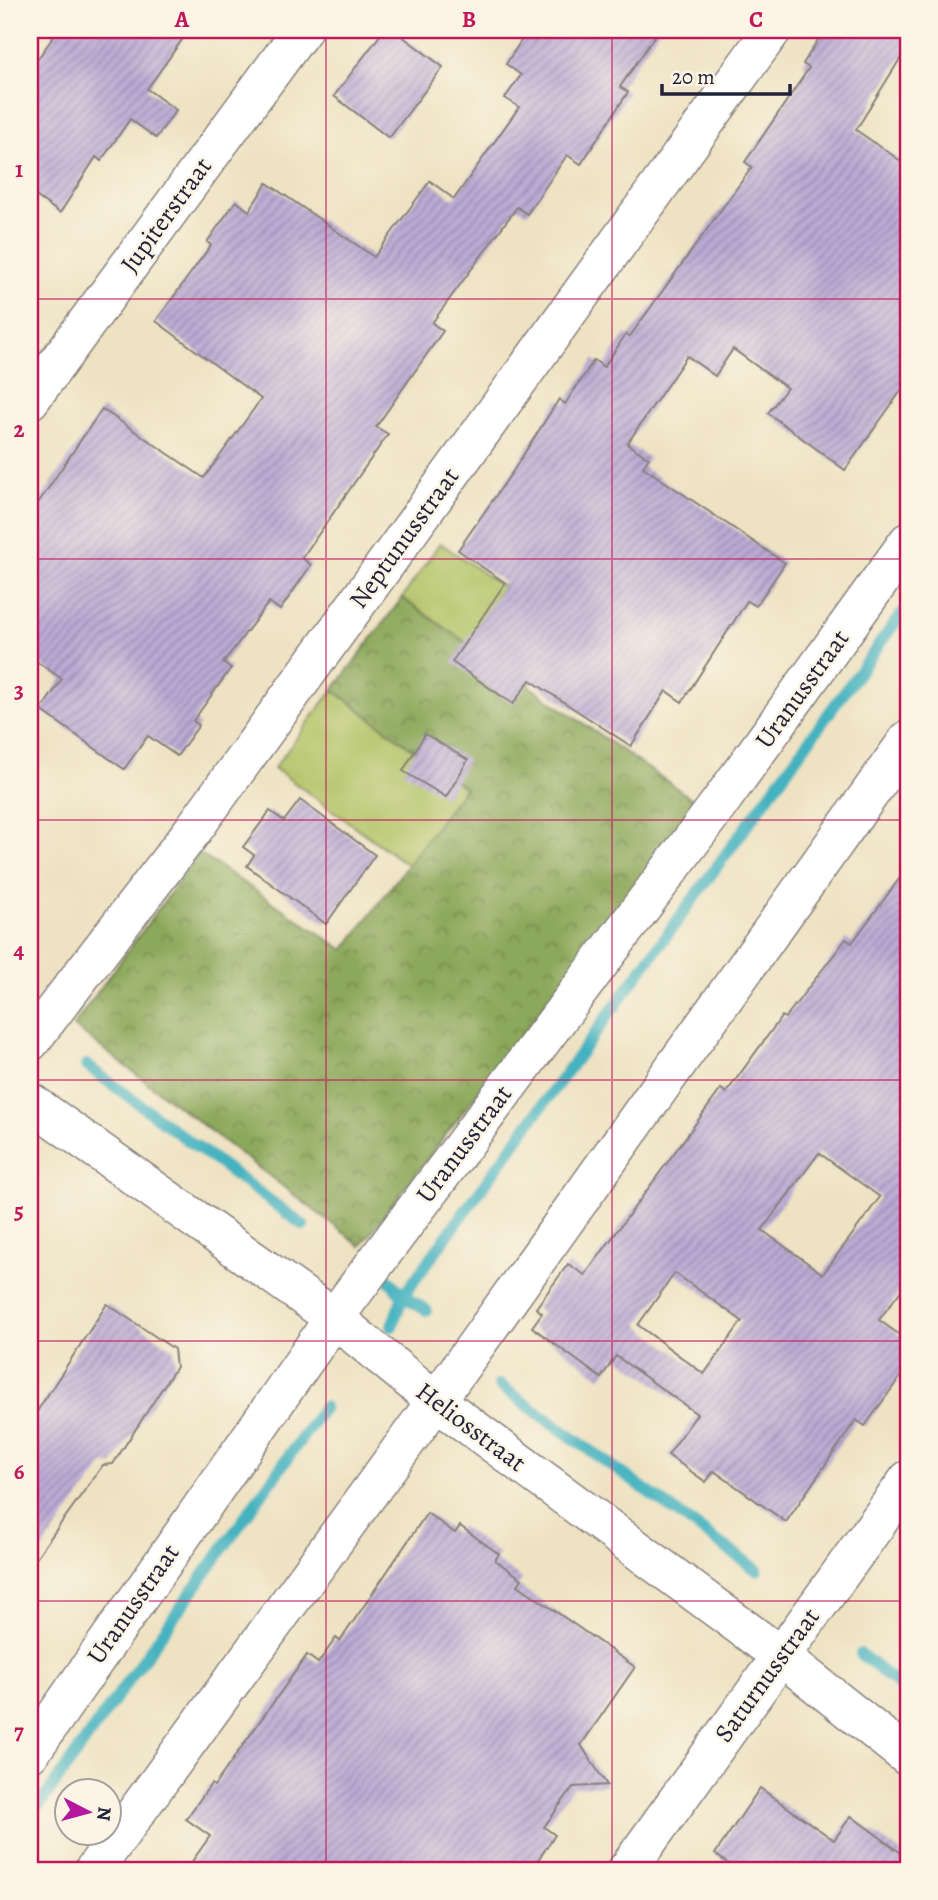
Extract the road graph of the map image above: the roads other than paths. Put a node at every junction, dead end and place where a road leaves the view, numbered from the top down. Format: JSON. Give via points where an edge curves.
{"nodes":[{"id":1,"x":302,"y":30,"type":"edge"},
{"id":2,"x":772,"y":30,"type":"edge"},
{"id":3,"x":30,"y":400,"type":"edge"},
{"id":4,"x":908,"y":542,"type":"edge"},
{"id":5,"x":908,"y":740,"type":"edge"},
{"id":6,"x":30,"y":1042,"type":"edge"},
{"id":7,"x":30,"y":1102,"type":"edge"},
{"id":8,"x":334,"y":1318,"type":"junction"},
{"id":9,"x":436,"y":1401,"type":"junction"},
{"id":10,"x":908,"y":1480,"type":"edge"},
{"id":11,"x":782,"y":1656,"type":"junction"},
{"id":12,"x":30,"y":1753,"type":"edge"},
{"id":13,"x":908,"y":1757,"type":"edge"},
{"id":14,"x":94,"y":1870,"type":"edge"},
{"id":15,"x":627,"y":1870,"type":"edge"}],
"edges":[{"from":1,"to":3,"type":"street","name":"Jupiterstraat"},
{"from":2,"to":6,"type":"street","name":"Neptunusstraat","via":[[201,819]]},
{"from":4,"to":8,"type":"street","name":"Uranusstraat","via":[[721,801]]},
{"from":5,"to":9,"type":"street"},
{"from":7,"to":8,"type":"street","name":"Heliosstraat"},
{"from":8,"to":9,"type":"street","name":"Heliosstraat"},
{"from":8,"to":12,"type":"street","name":"Uranusstraat"},
{"from":9,"to":11,"type":"street","name":"Heliosstraat"},
{"from":9,"to":14,"type":"street"},
{"from":10,"to":11,"type":"street","name":"Saturnusstraat"},
{"from":11,"to":13,"type":"street","name":"Heliosstraat"},
{"from":11,"to":15,"type":"street","name":"Saturnusstraat"}]}
